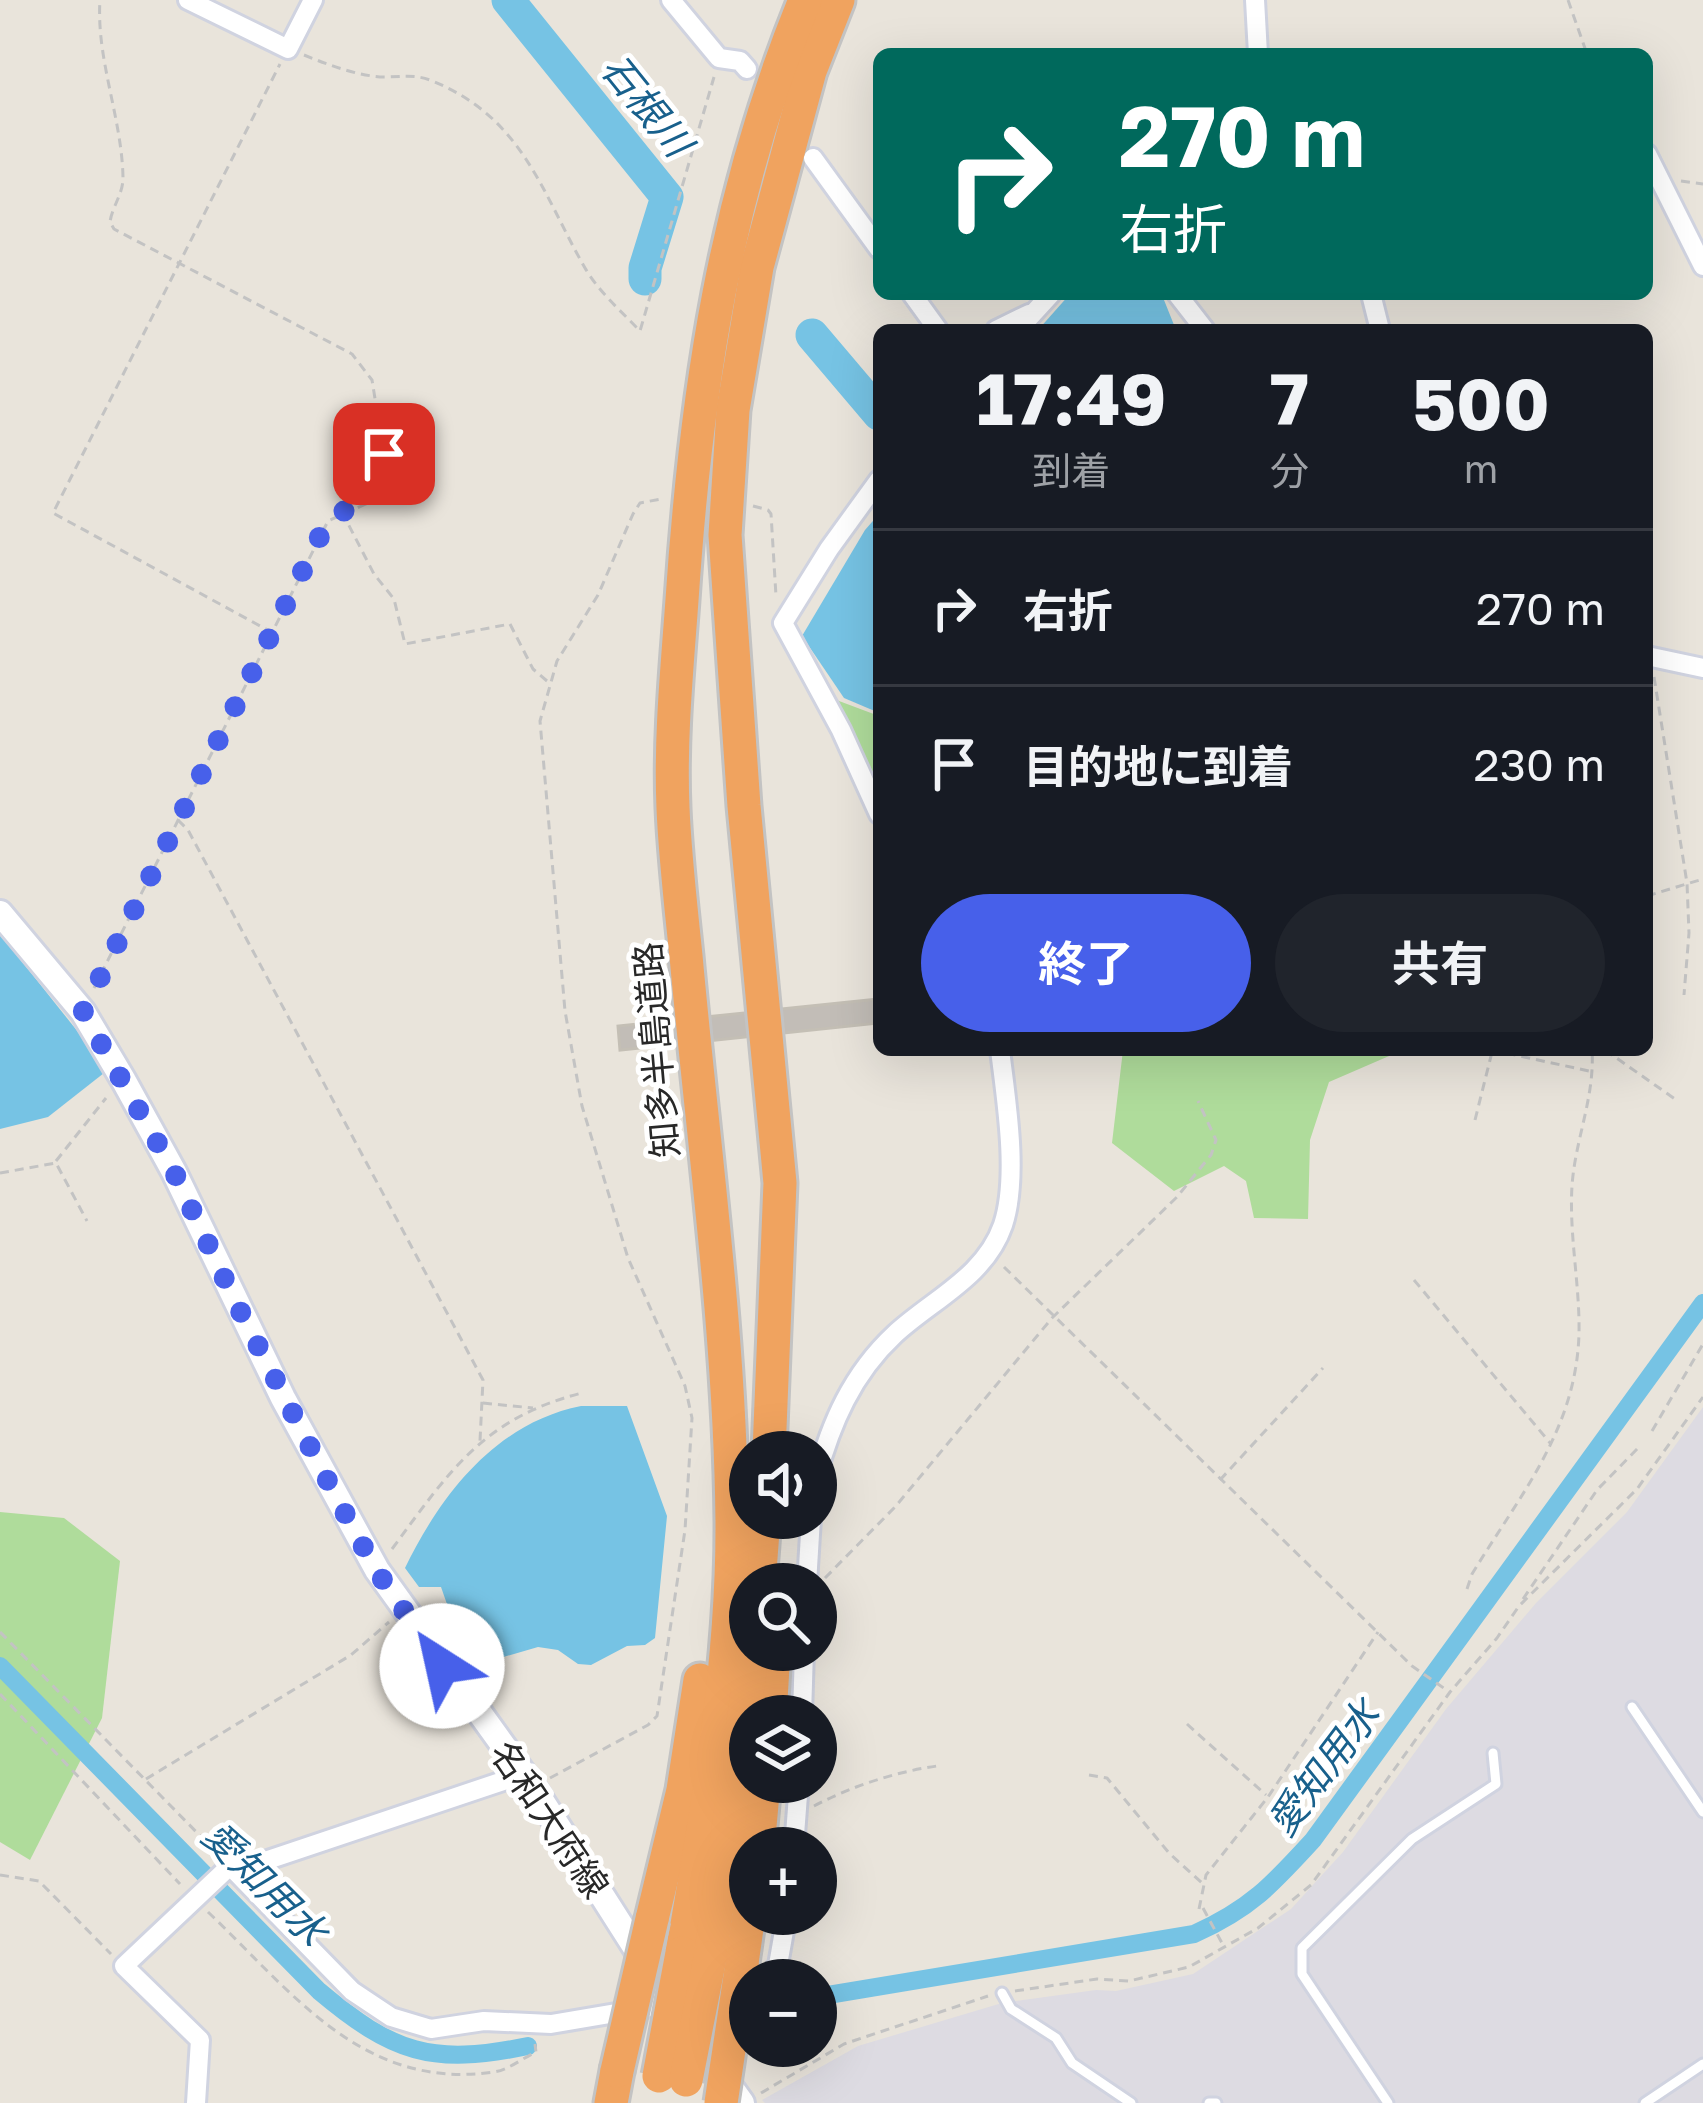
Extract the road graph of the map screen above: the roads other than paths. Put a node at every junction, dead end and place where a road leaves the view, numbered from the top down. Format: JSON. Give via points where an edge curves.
{"nodes":[{"id":1,"x":188,"y":0,"type":"edge"},
{"id":2,"x":313,"y":0,"type":"edge"},
{"id":3,"x":671,"y":0,"type":"edge"},
{"id":4,"x":805,"y":0,"type":"edge"},
{"id":5,"x":838,"y":0,"type":"edge"},
{"id":6,"x":1255,"y":0,"type":"edge"},
{"id":7,"x":1258,"y":48,"type":"edge"},
{"id":8,"x":747,"y":69,"type":"dead end"},
{"id":9,"x":813,"y":158,"type":"dead end"},
{"id":10,"x":1653,"y":166,"type":"edge"},
{"id":11,"x":873,"y":240,"type":"edge"},
{"id":12,"x":1703,"y":266,"type":"edge"},
{"id":13,"x":1046,"y":300,"type":"edge"},
{"id":14,"x":1182,"y":300,"type":"edge"},
{"id":15,"x":1033,"y":314,"type":"junction"},
{"id":16,"x":1006,"y":324,"type":"edge"},
{"id":17,"x":1024,"y":324,"type":"edge"},
{"id":18,"x":1200,"y":324,"type":"edge"},
{"id":19,"x":873,"y":488,"type":"edge"},
{"id":20,"x":1653,"y":657,"type":"edge"},
{"id":21,"x":1703,"y":668,"type":"edge"},
{"id":22,"x":873,"y":801,"type":"edge"},
{"id":23,"x":0,"y":913,"type":"edge"},
{"id":24,"x":1000,"y":1056,"type":"edge"},
{"id":25,"x":771,"y":1431,"type":"edge"},
{"id":26,"x":831,"y":1431,"type":"edge"},
{"id":27,"x":729,"y":1448,"type":"edge"},
{"id":28,"x":729,"y":1484,"type":"edge"},
{"id":29,"x":730,"y":1539,"type":"edge"},
{"id":30,"x":750,"y":1671,"type":"edge"},
{"id":31,"x":1632,"y":1707,"type":"dead end"},
{"id":32,"x":1493,"y":1754,"type":"dead end"},
{"id":33,"x":528,"y":1781,"type":"junction"},
{"id":34,"x":1703,"y":1811,"type":"edge"},
{"id":35,"x":228,"y":1868,"type":"road end"},
{"id":36,"x":730,"y":1959,"type":"edge"},
{"id":37,"x":729,"y":1964,"type":"edge"},
{"id":38,"x":729,"y":1970,"type":"edge"},
{"id":39,"x":729,"y":1971,"type":"edge"},
{"id":40,"x":729,"y":1986,"type":"edge"},
{"id":41,"x":1002,"y":1993,"type":"road end"},
{"id":42,"x":670,"y":2003,"type":"junction"},
{"id":43,"x":1703,"y":2064,"type":"edge"},
{"id":44,"x":614,"y":2087,"type":"edge"},
{"id":45,"x":671,"y":2091,"type":"edge"},
{"id":46,"x":196,"y":2103,"type":"edge"},
{"id":47,"x":722,"y":2103,"type":"edge"},
{"id":48,"x":743,"y":2103,"type":"edge"},
{"id":49,"x":1131,"y":2103,"type":"edge"},
{"id":50,"x":1388,"y":2103,"type":"edge"},
{"id":51,"x":1645,"y":2103,"type":"edge"}],
"edges":[{"from":1,"to":2,"type":"street","via":[[288,49]]},
{"from":3,"to":8,"type":"street","via":[[719,58]]},
{"from":4,"to":27,"type":"highway","name":"知多半島道路","via":[[743,181],[708,343],[674,709],[673,812]]},
{"from":5,"to":25,"type":"highway","via":[[810,71],[757,267],[726,515],[780,1183]]},
{"from":6,"to":7,"type":"street"},
{"from":9,"to":11,"type":"street"},
{"from":10,"to":12,"type":"street"},
{"from":13,"to":15,"type":"street"},
{"from":14,"to":18,"type":"street"},
{"from":15,"to":16,"type":"street"},
{"from":15,"to":17,"type":"street"},
{"from":19,"to":22,"type":"street","via":[[783,623]]},
{"from":20,"to":21,"type":"street"},
{"from":23,"to":33,"type":"main road","name":"名和大府線","via":[[83,1012],[124,1081],[376,1570]]},
{"from":24,"to":26,"type":"street","via":[[1010,1197],[1003,1226],[974,1273],[868,1364]]},
{"from":28,"to":44,"type":"highway","bridge":true,"via":[[683,1790]]},
{"from":29,"to":37,"type":"highway","name":"知多半島道路","via":[[703,1832]]},
{"from":30,"to":36,"type":"highway","name":"知多半島道路","via":[[730,1837]]},
{"from":31,"to":34,"type":"lane"},
{"from":32,"to":50,"type":"lane","via":[[1496,1784],[1412,1839],[1302,1948],[1302,1974]]},
{"from":33,"to":42,"type":"main road","name":"名和大府線"},
{"from":33,"to":42,"type":"street","via":[[235,1871],[352,1991],[411,2025],[551,2024]]},
{"from":35,"to":46,"type":"street","via":[[124,1966],[200,2040]]},
{"from":38,"to":42,"type":"street"},
{"from":39,"to":45,"type":"highway","name":"知多半島道路","bridge":true},
{"from":40,"to":47,"type":"highway","bridge":true},
{"from":41,"to":49,"type":"lane","via":[[1024,2020],[1056,2038],[1072,2063]]},
{"from":42,"to":48,"type":"main road","name":"名和大府線"},
{"from":43,"to":51,"type":"lane"}]}
